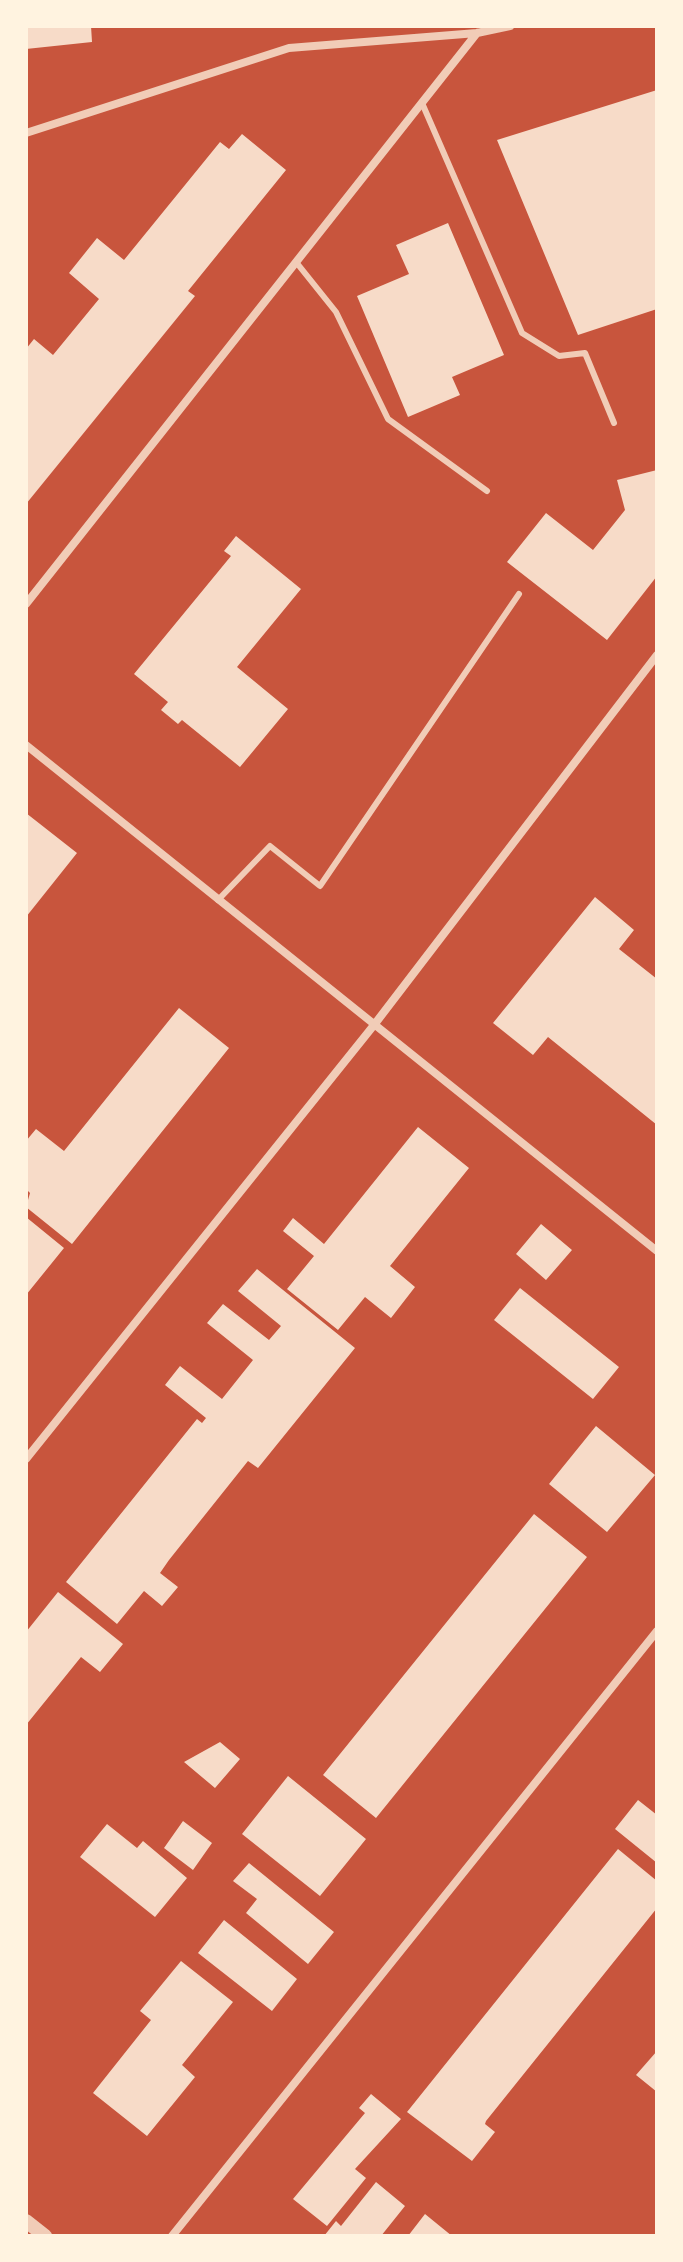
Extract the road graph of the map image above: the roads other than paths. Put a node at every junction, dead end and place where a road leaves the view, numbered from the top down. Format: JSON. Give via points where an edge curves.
{"nodes":[{"id":1,"x":510,"y":26,"type":"edge"},
{"id":2,"x":477,"y":33,"type":"junction"},
{"id":3,"x":422,"y":103,"type":"junction"},
{"id":4,"x":26,"y":133,"type":"edge"},
{"id":5,"x":296,"y":262,"type":"junction"},
{"id":6,"x":614,"y":423,"type":"dead end"},
{"id":7,"x":487,"y":491,"type":"dead end"},
{"id":8,"x":519,"y":594,"type":"dead end"},
{"id":9,"x":26,"y":604,"type":"edge"},
{"id":10,"x":657,"y":655,"type":"edge"},
{"id":11,"x":26,"y":745,"type":"edge"},
{"id":12,"x":218,"y":900,"type":"junction"},
{"id":13,"x":374,"y":1025,"type":"junction"},
{"id":14,"x":657,"y":1251,"type":"edge"},
{"id":15,"x":26,"y":1459,"type":"edge"},
{"id":16,"x":657,"y":1631,"type":"edge"},
{"id":17,"x":26,"y":2221,"type":"edge"},
{"id":18,"x":45,"y":2236,"type":"edge"},
{"id":19,"x":172,"y":2236,"type":"edge"}],
"edges":[{"from":1,"to":2,"type":"street"},
{"from":2,"to":3,"type":"street"},
{"from":2,"to":4,"type":"street","via":[[289,48]]},
{"from":3,"to":5,"type":"street"},
{"from":3,"to":6,"type":"lane","via":[[522,333],[559,356],[585,353]]},
{"from":5,"to":7,"type":"lane","via":[[336,312],[388,419]]},
{"from":5,"to":9,"type":"street"},
{"from":8,"to":12,"type":"lane","via":[[320,886],[270,846]]},
{"from":10,"to":13,"type":"street"},
{"from":11,"to":12,"type":"street"},
{"from":12,"to":13,"type":"street"},
{"from":13,"to":14,"type":"street"},
{"from":13,"to":15,"type":"street"},
{"from":16,"to":19,"type":"street"},
{"from":17,"to":18,"type":"street"}]}
